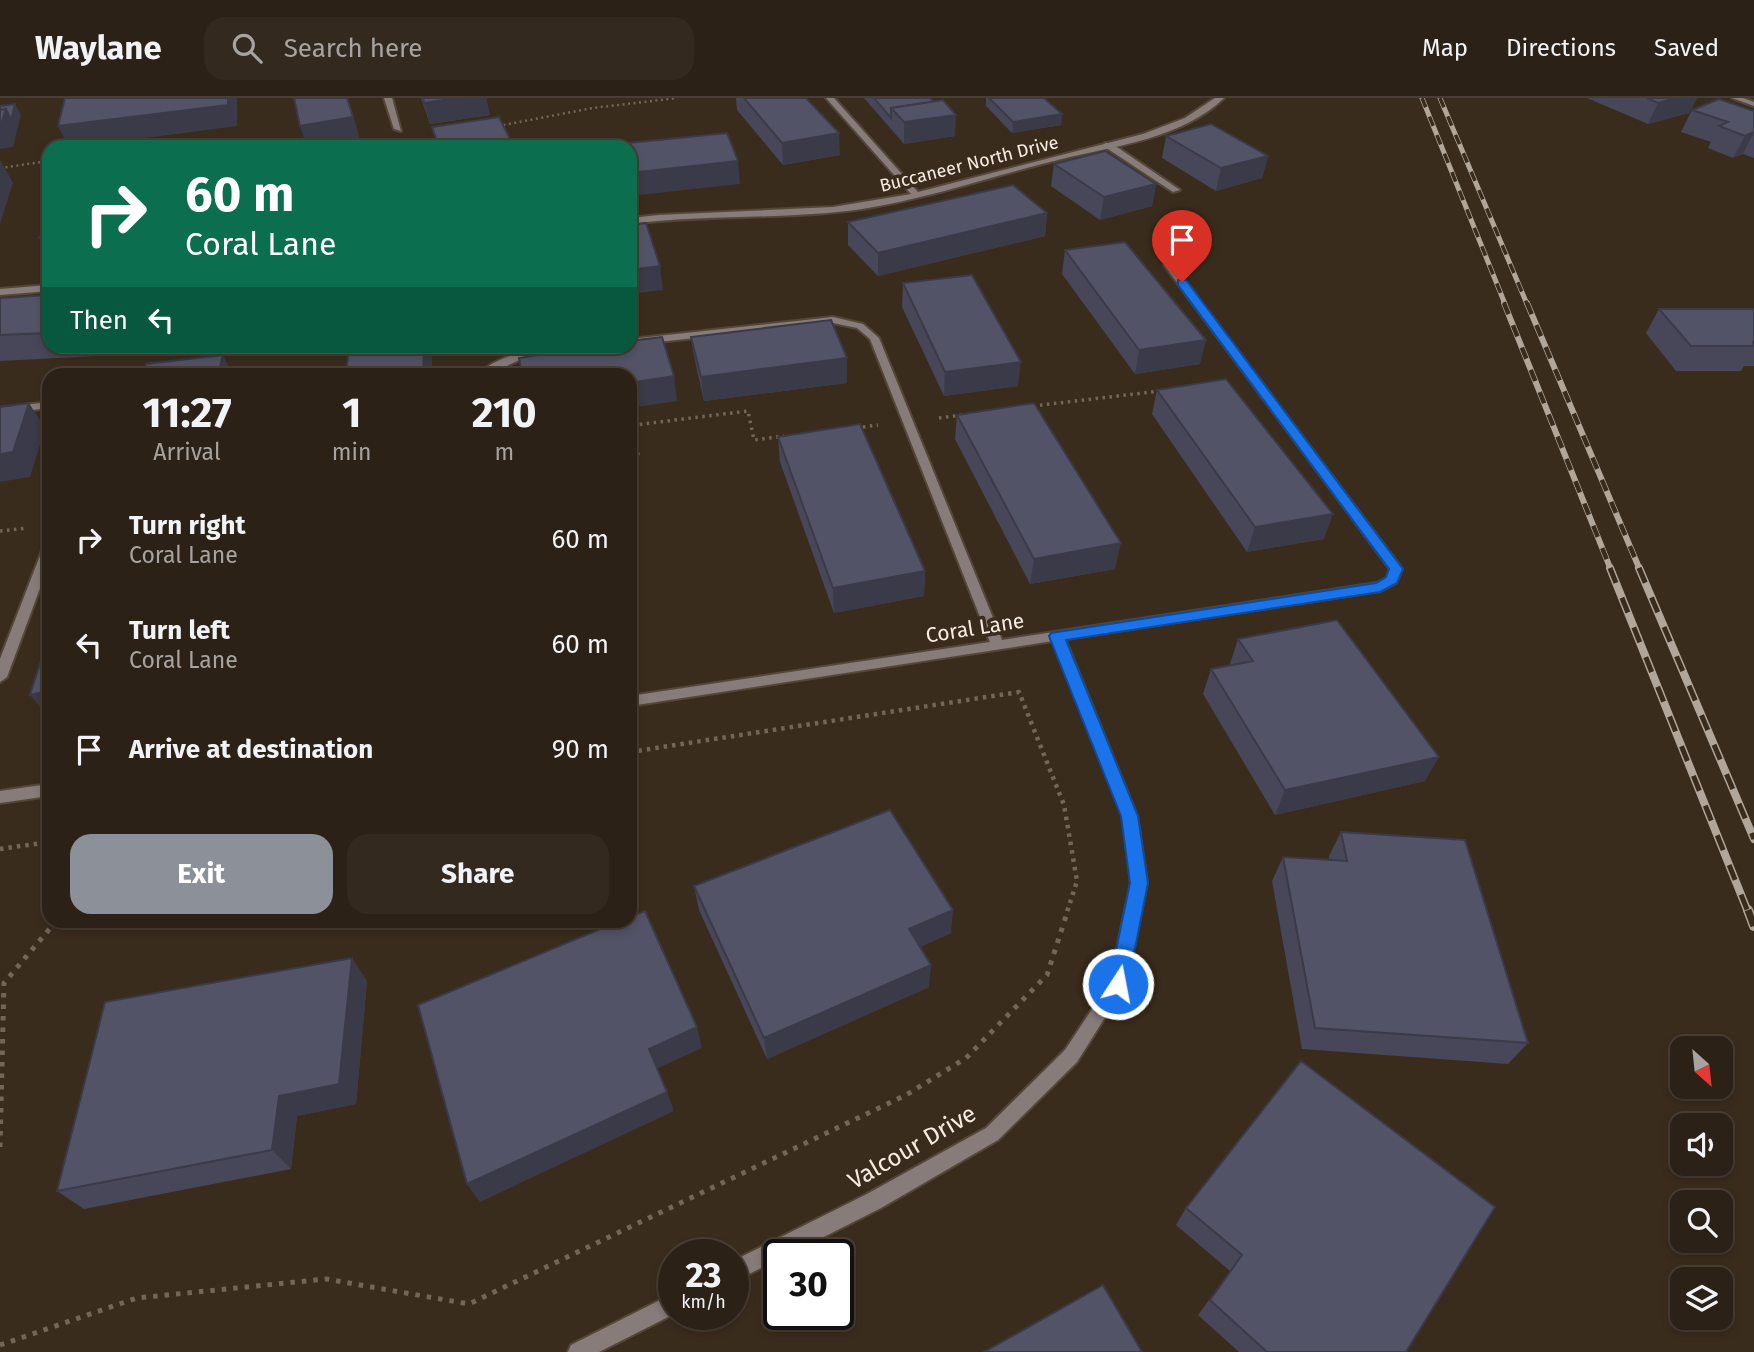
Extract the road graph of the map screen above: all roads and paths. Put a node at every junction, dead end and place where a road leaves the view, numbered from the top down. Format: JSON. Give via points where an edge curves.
{"nodes":[{"id":1,"x":388,"y":98,"type":"edge"},
{"id":2,"x":677,"y":98,"type":"edge"},
{"id":3,"x":830,"y":98,"type":"edge"},
{"id":4,"x":1220,"y":98,"type":"edge"},
{"id":5,"x":1736,"y":98,"type":"edge"},
{"id":6,"x":1754,"y":104,"type":"edge"},
{"id":7,"x":497,"y":126,"type":"edge"},
{"id":8,"x":398,"y":129,"type":"dead end"},
{"id":9,"x":1108,"y":145,"type":"junction"},
{"id":10,"x":42,"y":162,"type":"edge"},
{"id":11,"x":0,"y":168,"type":"edge"},
{"id":12,"x":1176,"y":190,"type":"dead end"},
{"id":13,"x":917,"y":196,"type":"junction"},
{"id":14,"x":637,"y":221,"type":"edge"},
{"id":15,"x":1167,"y":263,"type":"dead end"},
{"id":16,"x":42,"y":289,"type":"edge"},
{"id":17,"x":0,"y":292,"type":"edge"},
{"id":18,"x":637,"y":341,"type":"edge"},
{"id":19,"x":528,"y":354,"type":"edge"},
{"id":20,"x":491,"y":368,"type":"edge"},
{"id":21,"x":42,"y":406,"type":"edge"},
{"id":22,"x":0,"y":411,"type":"edge"},
{"id":23,"x":42,"y":566,"type":"edge"},
{"id":24,"x":1057,"y":636,"type":"junction"},
{"id":25,"x":998,"y":645,"type":"junction"},
{"id":26,"x":0,"y":677,"type":"edge"},
{"id":27,"x":637,"y":700,"type":"edge"},
{"id":28,"x":637,"y":751,"type":"edge"},
{"id":29,"x":42,"y":791,"type":"edge"},
{"id":30,"x":0,"y":797,"type":"edge"},
{"id":31,"x":42,"y":843,"type":"edge"},
{"id":32,"x":0,"y":849,"type":"edge"},
{"id":33,"x":50,"y":928,"type":"edge"},
{"id":34,"x":0,"y":1147,"type":"edge"},
{"id":35,"x":749,"y":1264,"type":"edge"},
{"id":36,"x":658,"y":1311,"type":"edge"},
{"id":37,"x":0,"y":1345,"type":"edge"},
{"id":38,"x":578,"y":1352,"type":"edge"}],
"edges":[{"from":1,"to":8,"type":"street"},
{"from":2,"to":7,"type":"path"},
{"from":3,"to":13,"type":"street"},
{"from":4,"to":9,"type":"street","name":"Buccaneer North Drive","via":[[1183,121]]},
{"from":5,"to":6,"type":"street"},
{"from":9,"to":12,"type":"street"},
{"from":9,"to":13,"type":"street","name":"Buccaneer North Drive"},
{"from":10,"to":11,"type":"path"},
{"from":13,"to":14,"type":"street","name":"Buccaneer North Drive","via":[[861,207]]},
{"from":15,"to":24,"type":"street","name":"Coral Lane","via":[[1396,569],[1392,580],[1380,587]]},
{"from":16,"to":17,"type":"street"},
{"from":18,"to":25,"type":"street","via":[[833,320],[860,327],[874,338]]},
{"from":19,"to":20,"type":"street"},
{"from":21,"to":22,"type":"street"},
{"from":23,"to":26,"type":"street"},
{"from":24,"to":25,"type":"street","name":"Coral Lane"},
{"from":24,"to":35,"type":"street","name":"Valcour Drive","via":[[1130,816],[1139,883],[1118,984],[1071,1056],[992,1134]]},
{"from":25,"to":27,"type":"street","name":"Coral Lane"},
{"from":28,"to":37,"type":"path","via":[[1019,692],[1064,804],[1077,881],[1047,975],[966,1058],[906,1094],[469,1304],[326,1279],[138,1298]]},
{"from":29,"to":30,"type":"street"},
{"from":31,"to":32,"type":"path"},
{"from":33,"to":34,"type":"path","via":[[4,983]]},
{"from":36,"to":38,"type":"street"}]}
